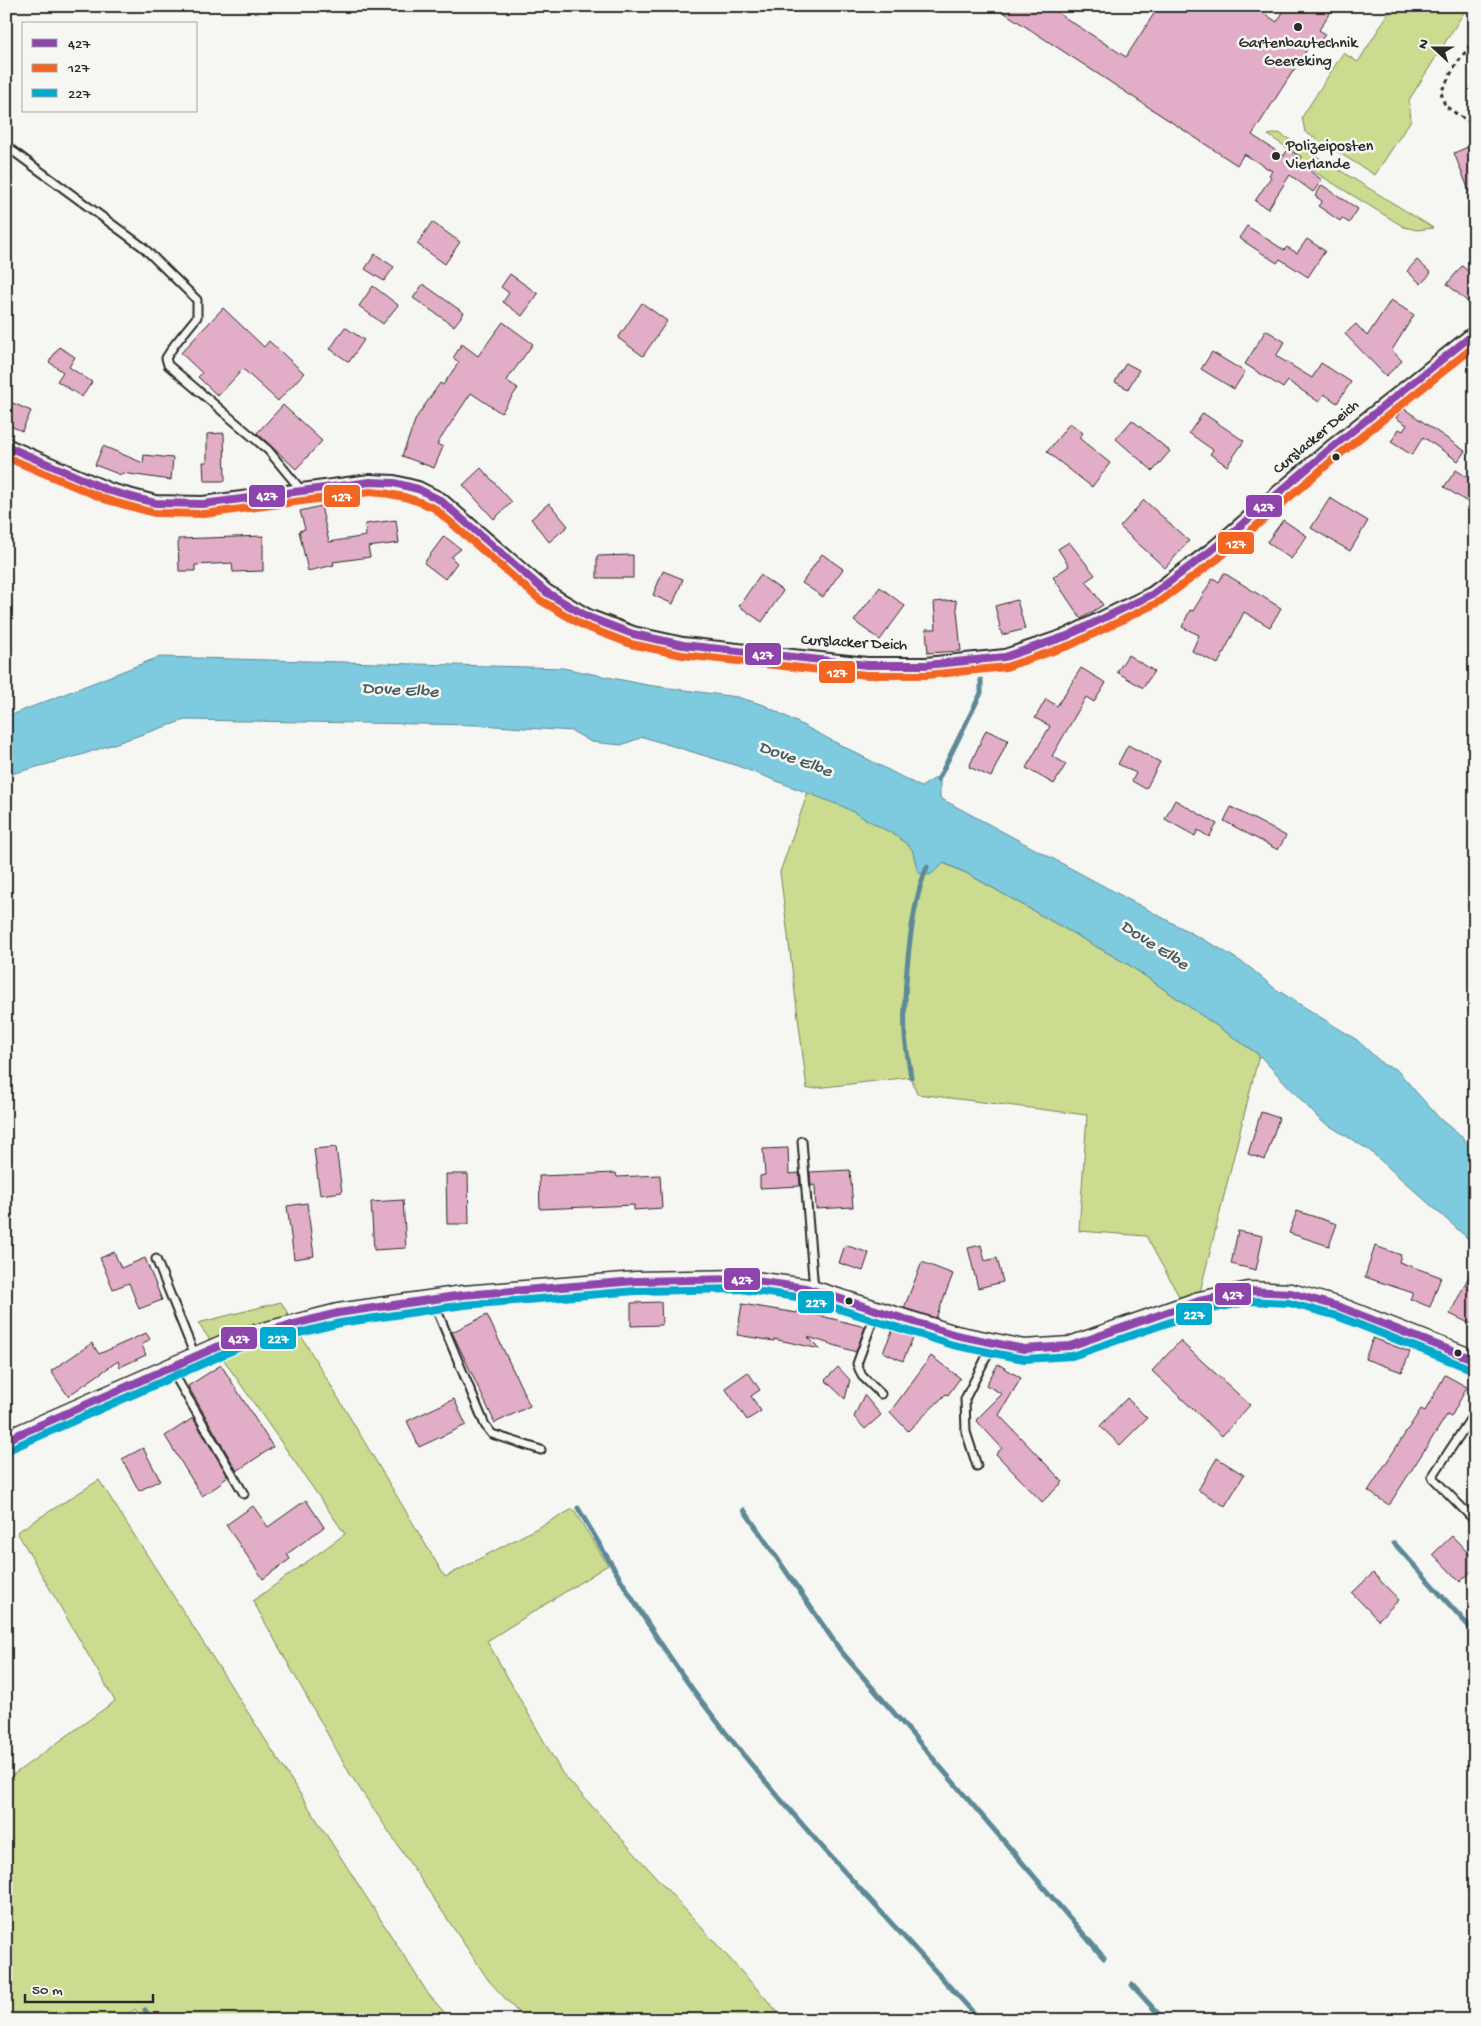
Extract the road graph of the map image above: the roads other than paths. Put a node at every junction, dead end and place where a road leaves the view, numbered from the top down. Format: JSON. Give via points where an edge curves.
{"nodes":[{"id":1,"x":6,"y":146,"type":"edge"},
{"id":2,"x":1475,"y":333,"type":"edge"},
{"id":3,"x":6,"y":446,"type":"edge"},
{"id":4,"x":302,"y":491,"type":"junction"},
{"id":5,"x":802,"y":1142,"type":"dead end"},
{"id":6,"x":156,"y":1259,"type":"dead end"},
{"id":7,"x":814,"y":1290,"type":"junction"},
{"id":8,"x":432,"y":1299,"type":"junction"},
{"id":9,"x":877,"y":1309,"type":"junction"},
{"id":10,"x":993,"y":1344,"type":"junction"},
{"id":11,"x":195,"y":1356,"type":"junction"},
{"id":12,"x":1475,"y":1360,"type":"edge"},
{"id":13,"x":170,"y":1367,"type":"junction"},
{"id":14,"x":881,"y":1394,"type":"dead end"},
{"id":15,"x":1475,"y":1412,"type":"edge"},
{"id":16,"x":6,"y":1440,"type":"edge"},
{"id":17,"x":541,"y":1450,"type":"dead end"},
{"id":18,"x":977,"y":1466,"type":"dead end"},
{"id":19,"x":244,"y":1494,"type":"dead end"},
{"id":20,"x":1475,"y":1521,"type":"edge"}],
"edges":[{"from":1,"to":4,"type":"lane","via":[[143,247],[197,300],[196,318],[174,344],[166,358],[168,365],[268,450]]},
{"from":2,"to":4,"type":"street","name":"Curslacker Deich","via":[[1330,449],[1212,550],[1153,594],[1067,636],[1005,657],[926,665],[867,665],[683,645],[633,634],[588,617],[546,592],[457,512],[418,489],[370,482]]},
{"from":3,"to":4,"type":"street","name":"Curslacker Deich","via":[[110,491],[155,503],[203,504]]},
{"from":5,"to":7,"type":"lane"},
{"from":6,"to":11,"type":"lane"},
{"from":7,"to":8,"type":"street","via":[[741,1279],[656,1281]]},
{"from":7,"to":9,"type":"street"},
{"from":8,"to":11,"type":"street","via":[[338,1313],[235,1339]]},
{"from":8,"to":17,"type":"lane","via":[[485,1425],[492,1434]]},
{"from":9,"to":10,"type":"street"},
{"from":9,"to":14,"type":"lane","via":[[857,1364],[862,1376]]},
{"from":10,"to":12,"type":"street","via":[[1024,1349],[1070,1346],[1200,1301],[1249,1291],[1291,1293],[1340,1307]]},
{"from":10,"to":18,"type":"lane","via":[[964,1399],[966,1432]]},
{"from":11,"to":13,"type":"street"},
{"from":13,"to":16,"type":"street"},
{"from":13,"to":19,"type":"lane"},
{"from":15,"to":20,"type":"lane","via":[[1432,1477]]}]}
